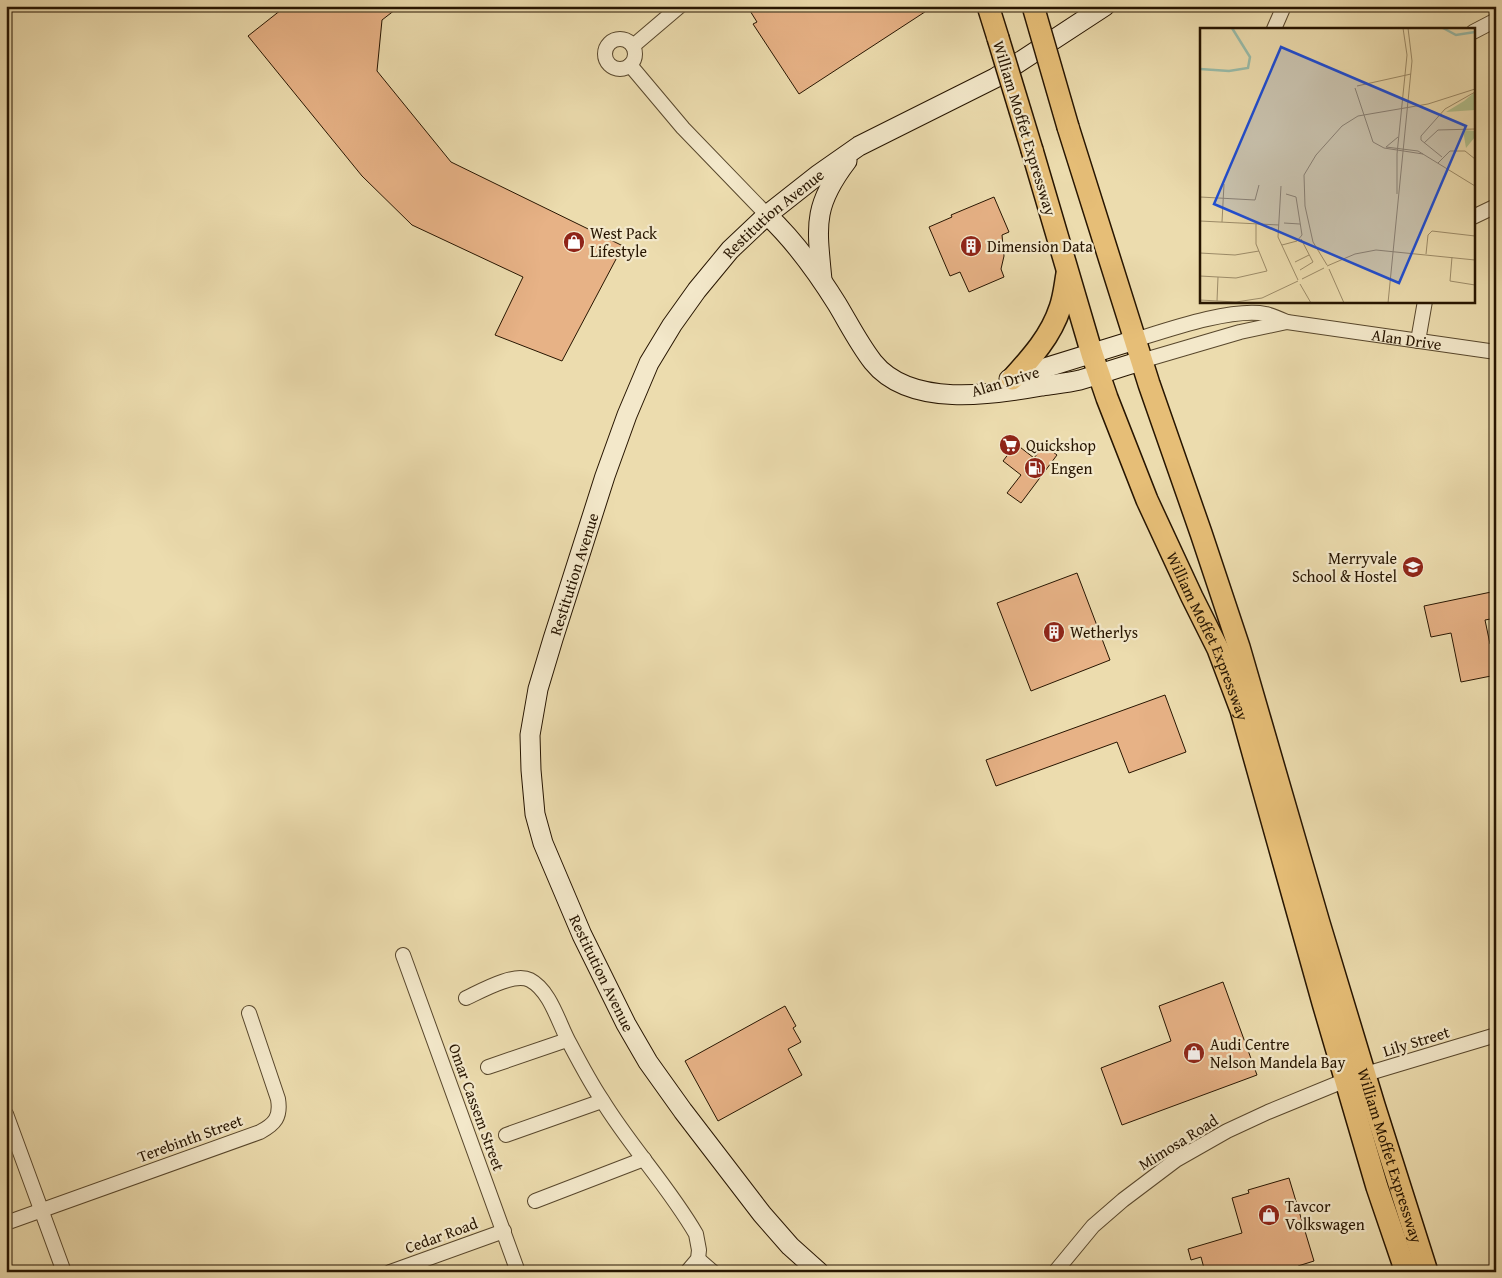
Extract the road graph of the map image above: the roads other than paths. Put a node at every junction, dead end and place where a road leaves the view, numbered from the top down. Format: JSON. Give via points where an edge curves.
{"nodes":[{"id":1,"x":680,"y":6,"type":"edge"},
{"id":2,"x":988,"y":6,"type":"edge"},
{"id":3,"x":1032,"y":6,"type":"edge"},
{"id":4,"x":1105,"y":6,"type":"edge"},
{"id":5,"x":1284,"y":6,"type":"edge"},
{"id":6,"x":1496,"y":20,"type":"edge"},
{"id":7,"x":1274,"y":28,"type":"edge"},
{"id":8,"x":1474,"y":31,"type":"edge"},
{"id":9,"x":633,"y":46,"type":"junction"},
{"id":10,"x":630,"y":65,"type":"junction"},
{"id":11,"x":859,"y":146,"type":"junction"},
{"id":12,"x":1496,"y":206,"type":"edge"},
{"id":13,"x":767,"y":215,"type":"junction"},
{"id":14,"x":1474,"y":217,"type":"edge"},
{"id":15,"x":1068,"y":271,"type":"junction"},
{"id":16,"x":822,"y":281,"type":"junction"},
{"id":17,"x":1425,"y":302,"type":"edge"},
{"id":18,"x":1288,"y":322,"type":"junction"},
{"id":19,"x":1135,"y":340,"type":"junction"},
{"id":20,"x":1418,"y":341,"type":"junction"},
{"id":21,"x":1496,"y":352,"type":"edge"},
{"id":22,"x":1092,"y":354,"type":"junction"},
{"id":23,"x":1141,"y":361,"type":"junction"},
{"id":24,"x":1099,"y":374,"type":"junction"},
{"id":25,"x":1012,"y":379,"type":"junction"},
{"id":26,"x":961,"y":395,"type":"junction"},
{"id":27,"x":403,"y":955,"type":"dead end"},
{"id":28,"x":466,"y":998,"type":"dead end"},
{"id":29,"x":249,"y":1013,"type":"dead end"},
{"id":30,"x":1496,"y":1035,"type":"edge"},
{"id":31,"x":567,"y":1040,"type":"junction"},
{"id":32,"x":488,"y":1067,"type":"dead end"},
{"id":33,"x":1356,"y":1077,"type":"junction"},
{"id":34,"x":602,"y":1101,"type":"junction"},
{"id":35,"x":6,"y":1114,"type":"edge"},
{"id":36,"x":506,"y":1135,"type":"dead end"},
{"id":37,"x":644,"y":1160,"type":"junction"},
{"id":38,"x":535,"y":1200,"type":"dead end"},
{"id":39,"x":41,"y":1210,"type":"junction"},
{"id":40,"x":6,"y":1223,"type":"edge"},
{"id":41,"x":504,"y":1231,"type":"junction"},
{"id":42,"x":698,"y":1259,"type":"junction"},
{"id":43,"x":64,"y":1272,"type":"edge"},
{"id":44,"x":390,"y":1272,"type":"edge"},
{"id":45,"x":518,"y":1272,"type":"edge"},
{"id":46,"x":687,"y":1272,"type":"edge"},
{"id":47,"x":713,"y":1272,"type":"edge"},
{"id":48,"x":819,"y":1272,"type":"edge"},
{"id":49,"x":1055,"y":1272,"type":"edge"},
{"id":50,"x":1406,"y":1272,"type":"edge"},
{"id":51,"x":1428,"y":1272,"type":"edge"}],
"edges":[{"from":1,"to":9,"type":"street"},
{"from":2,"to":15,"type":"main road","name":"William Moffet Expressway","bridge":true},
{"from":3,"to":19,"type":"main road","name":"William Moffet Expressway","bridge":true},
{"from":4,"to":11,"type":"street","name":"Restitution Avenue","via":[[995,78]]},
{"from":5,"to":7,"type":"street"},
{"from":6,"to":8,"type":"street"},
{"from":9,"to":10,"type":"street","via":[[635,56]]},
{"from":9,"to":10,"type":"street","via":[[625,40],[615,41],[606,53],[611,66],[621,69]]},
{"from":10,"to":13,"type":"street","via":[[684,128]]},
{"from":11,"to":13,"type":"street","name":"Restitution Avenue"},
{"from":11,"to":16,"type":"street","via":[[835,177],[820,211],[818,231]]},
{"from":12,"to":14,"type":"street"},
{"from":13,"to":16,"type":"street","via":[[792,241]]},
{"from":13,"to":48,"type":"street","name":"Restitution Avenue","via":[[730,250],[697,290],[649,363],[605,476],[538,689],[530,735],[531,770],[535,814],[543,843],[582,935],[626,1024],[683,1111],[762,1214]]},
{"from":15,"to":22,"type":"main road","name":"William Moffet Expressway"},
{"from":15,"to":25,"type":"main road","via":[[1054,325]]},
{"from":16,"to":26,"type":"street","via":[[874,364],[899,382],[922,391]]},
{"from":17,"to":20,"type":"street"},
{"from":18,"to":19,"type":"street","name":"Alan Drive","via":[[1265,314],[1244,312]]},
{"from":18,"to":20,"type":"street","name":"Alan Drive"},
{"from":18,"to":23,"type":"street","name":"Alan Drive","via":[[1240,332]]},
{"from":19,"to":22,"type":"street","name":"Alan Drive"},
{"from":19,"to":23,"type":"main road","name":"William Moffet Expressway"},
{"from":20,"to":21,"type":"street","name":"Alan Drive"},
{"from":22,"to":24,"type":"main road","name":"William Moffet Expressway"},
{"from":22,"to":25,"type":"street","name":"Alan Drive"},
{"from":23,"to":24,"type":"street","name":"Alan Drive"},
{"from":23,"to":33,"type":"main road","name":"William Moffet Expressway","via":[[1239,647]]},
{"from":24,"to":26,"type":"street","name":"Alan Drive","via":[[1002,394]]},
{"from":24,"to":33,"type":"main road","name":"William Moffet Expressway","via":[[1147,500],[1218,649],[1236,695],[1320,994]]},
{"from":25,"to":26,"type":"street","name":"Alan Drive"},
{"from":27,"to":41,"type":"street","name":"Omar Cassem Street"},
{"from":28,"to":31,"type":"street","via":[[512,979],[530,980],[552,1005]]},
{"from":29,"to":39,"type":"street","name":"Terebinth Street","via":[[278,1099],[276,1119],[269,1127]]},
{"from":30,"to":33,"type":"street","name":"Lily Street"},
{"from":31,"to":32,"type":"street"},
{"from":31,"to":34,"type":"street"},
{"from":33,"to":49,"type":"street","name":"Mimosa Road","via":[[1246,1121],[1176,1160],[1111,1210]]},
{"from":33,"to":50,"type":"main road","name":"William Moffet Expressway","via":[[1377,1187]]},
{"from":33,"to":51,"type":"main road","name":"William Moffet Expressway"},
{"from":34,"to":36,"type":"street"},
{"from":34,"to":37,"type":"street"},
{"from":35,"to":39,"type":"street"},
{"from":37,"to":38,"type":"street"},
{"from":37,"to":42,"type":"street","via":[[696,1234]]},
{"from":39,"to":40,"type":"street","name":"Terebinth Street"},
{"from":39,"to":43,"type":"street"},
{"from":41,"to":44,"type":"street","name":"Cedar Road"},
{"from":41,"to":45,"type":"street","name":"Omar Cassem Street"},
{"from":42,"to":46,"type":"street"},
{"from":42,"to":47,"type":"street"}]}
